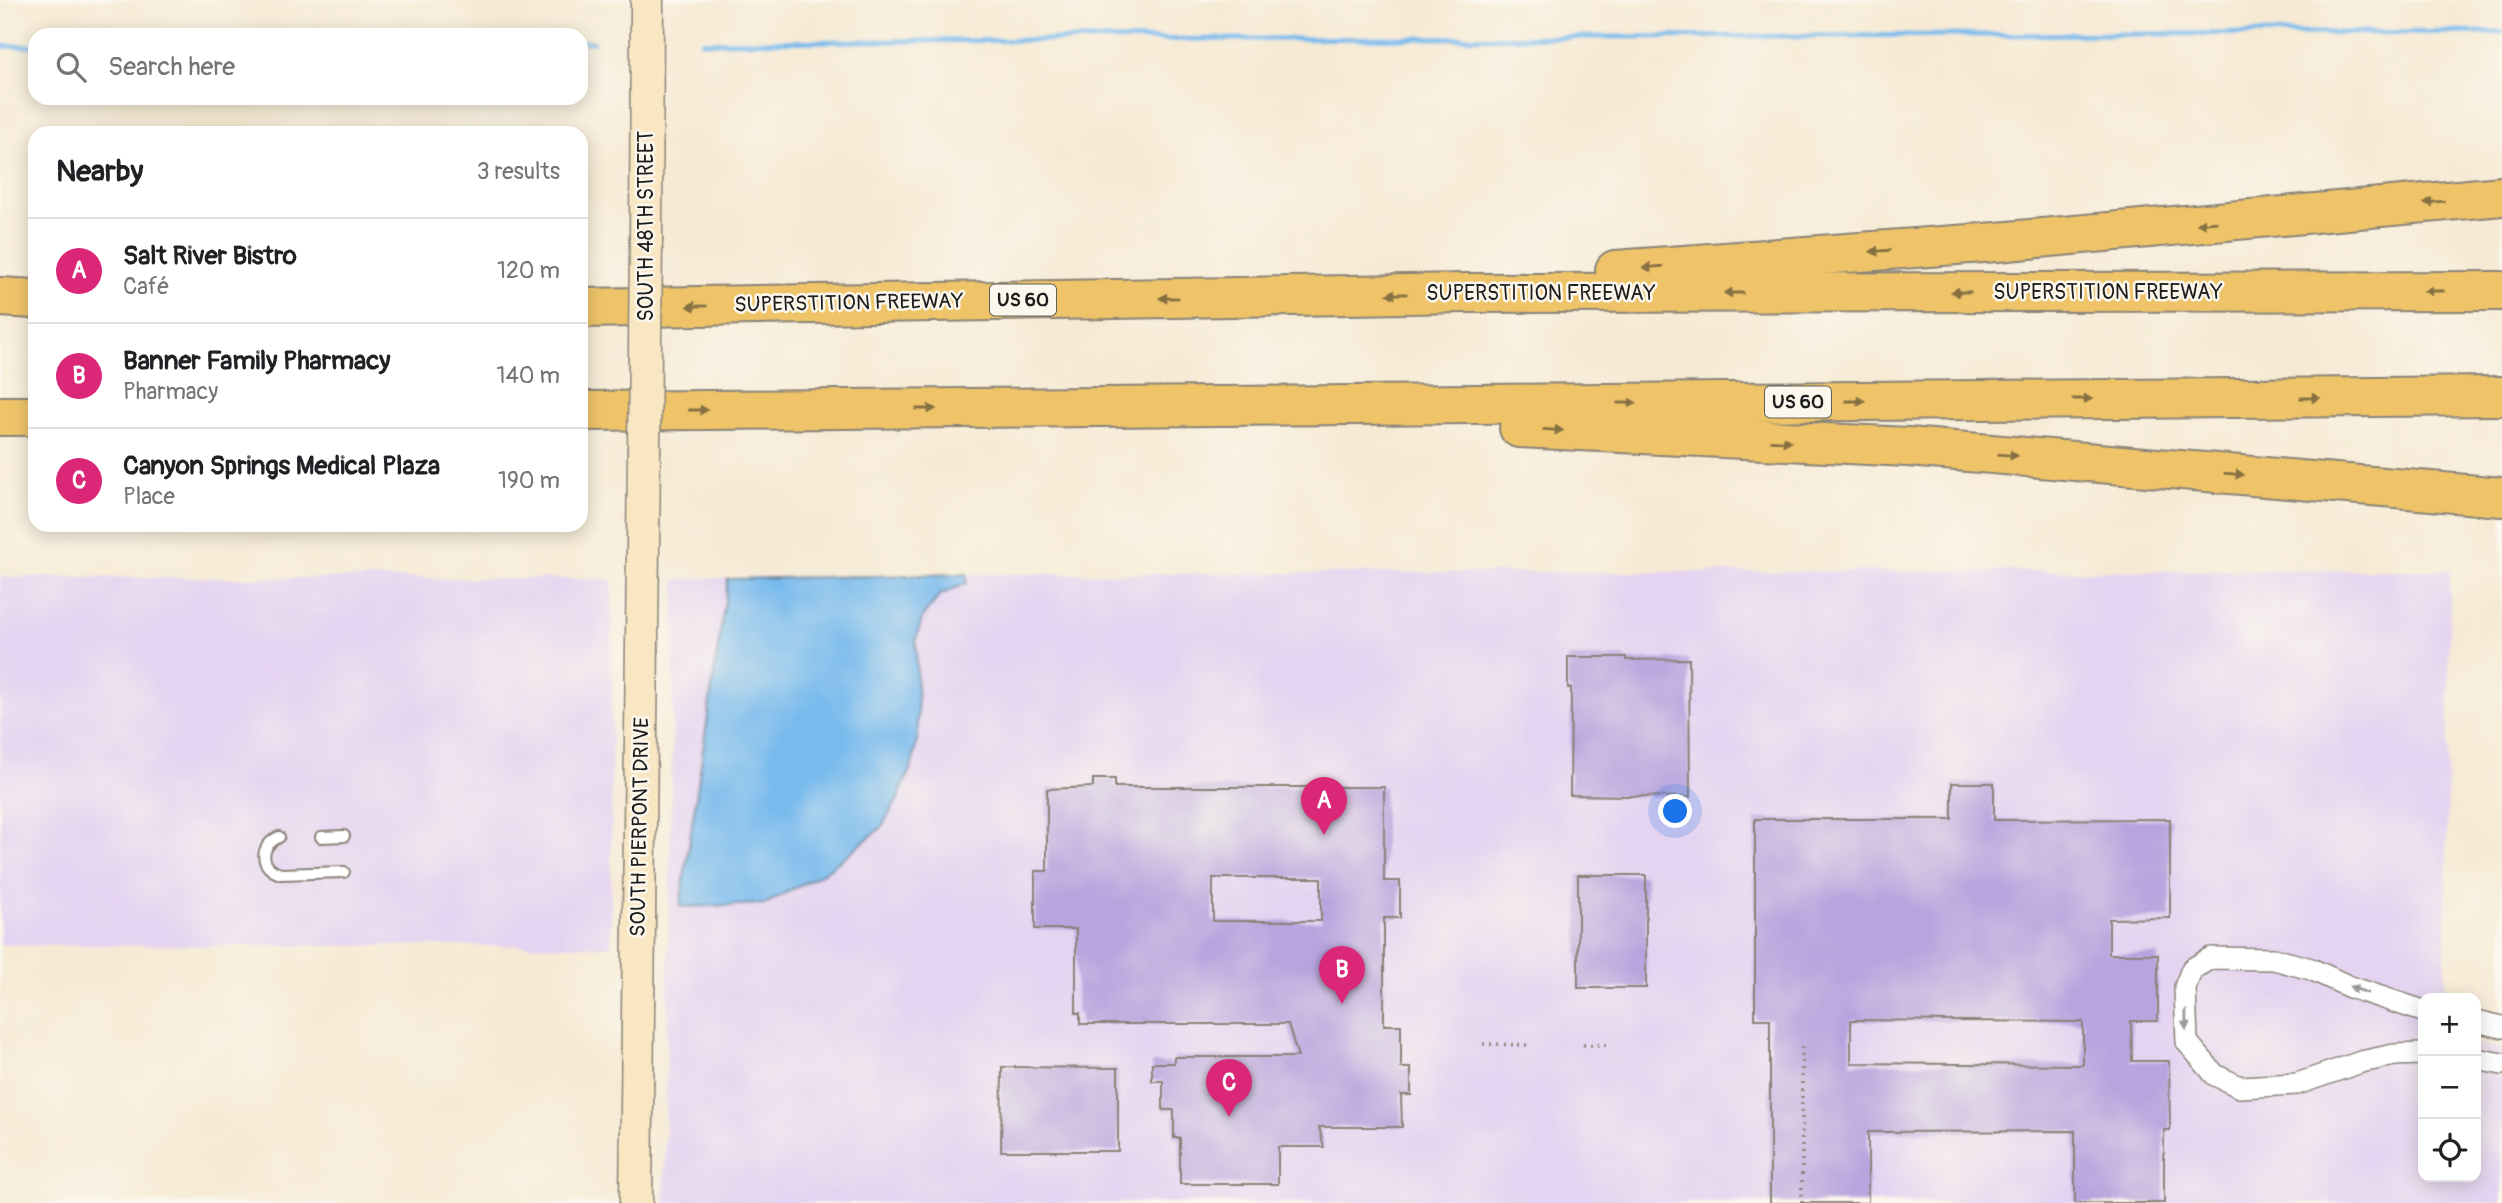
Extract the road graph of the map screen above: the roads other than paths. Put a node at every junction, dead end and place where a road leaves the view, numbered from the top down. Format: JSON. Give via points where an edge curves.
{"nodes":[{"id":1,"x":647,"y":0,"type":"edge"},
{"id":2,"x":2502,"y":195,"type":"edge"},
{"id":3,"x":2502,"y":291,"type":"edge"},
{"id":4,"x":1465,"y":293,"type":"junction"},
{"id":5,"x":0,"y":297,"type":"edge"},
{"id":6,"x":28,"y":299,"type":"edge"},
{"id":7,"x":588,"y":308,"type":"edge"},
{"id":8,"x":0,"y":313,"type":"edge"},
{"id":9,"x":28,"y":313,"type":"edge"},
{"id":10,"x":2502,"y":396,"type":"edge"},
{"id":11,"x":1094,"y":407,"type":"junction"},
{"id":12,"x":588,"y":411,"type":"edge"},
{"id":13,"x":0,"y":416,"type":"edge"},
{"id":14,"x":28,"y":416,"type":"edge"},
{"id":15,"x":644,"y":452,"type":"joint"},
{"id":16,"x":2502,"y":497,"type":"edge"},
{"id":17,"x":344,"y":836,"type":"dead end"},
{"id":18,"x":279,"y":837,"type":"dead end"},
{"id":19,"x":321,"y":837,"type":"dead end"},
{"id":20,"x":344,"y":872,"type":"dead end"},
{"id":21,"x":2418,"y":1009,"type":"edge"},
{"id":22,"x":2481,"y":1022,"type":"edge"},
{"id":23,"x":2502,"y":1027,"type":"edge"},
{"id":24,"x":2418,"y":1054,"type":"edge"},
{"id":25,"x":2481,"y":1060,"type":"edge"},
{"id":26,"x":2502,"y":1064,"type":"edge"},
{"id":27,"x":636,"y":1203,"type":"edge"}],
"edges":[{"from":1,"to":15,"type":"street","name":"SOUTH 48TH STREET","bridge":true},
{"from":2,"to":4,"type":"highway","one_way":true,"via":[[1997,242],[1507,278]]},
{"from":3,"to":4,"type":"highway","name":"SUPERSTITION FREEWAY","number":"US 60","one_way":true},
{"from":4,"to":7,"type":"highway","name":"SUPERSTITION FREEWAY","number":"US 60","one_way":true},
{"from":5,"to":6,"type":"highway"},
{"from":8,"to":9,"type":"highway"},
{"from":11,"to":10,"type":"highway","number":"US 60","one_way":true},
{"from":12,"to":11,"type":"highway","number":"US 60","one_way":true},
{"from":11,"to":16,"type":"highway","one_way":true,"via":[[1908,447]]},
{"from":13,"to":14,"type":"highway"},
{"from":15,"to":27,"type":"street","name":"SOUTH PIERPONT DRIVE"},
{"from":17,"to":19,"type":"lane"},
{"from":18,"to":20,"type":"lane","via":[[263,854],[273,872]]},
{"from":21,"to":24,"type":"street","one_way":true,"via":[[2274,959],[2211,958],[2192,969],[2185,987],[2187,1042],[2215,1075],[2240,1087],[2297,1084],[2361,1062]]},
{"from":22,"to":23,"type":"street"},
{"from":25,"to":26,"type":"street"}]}
